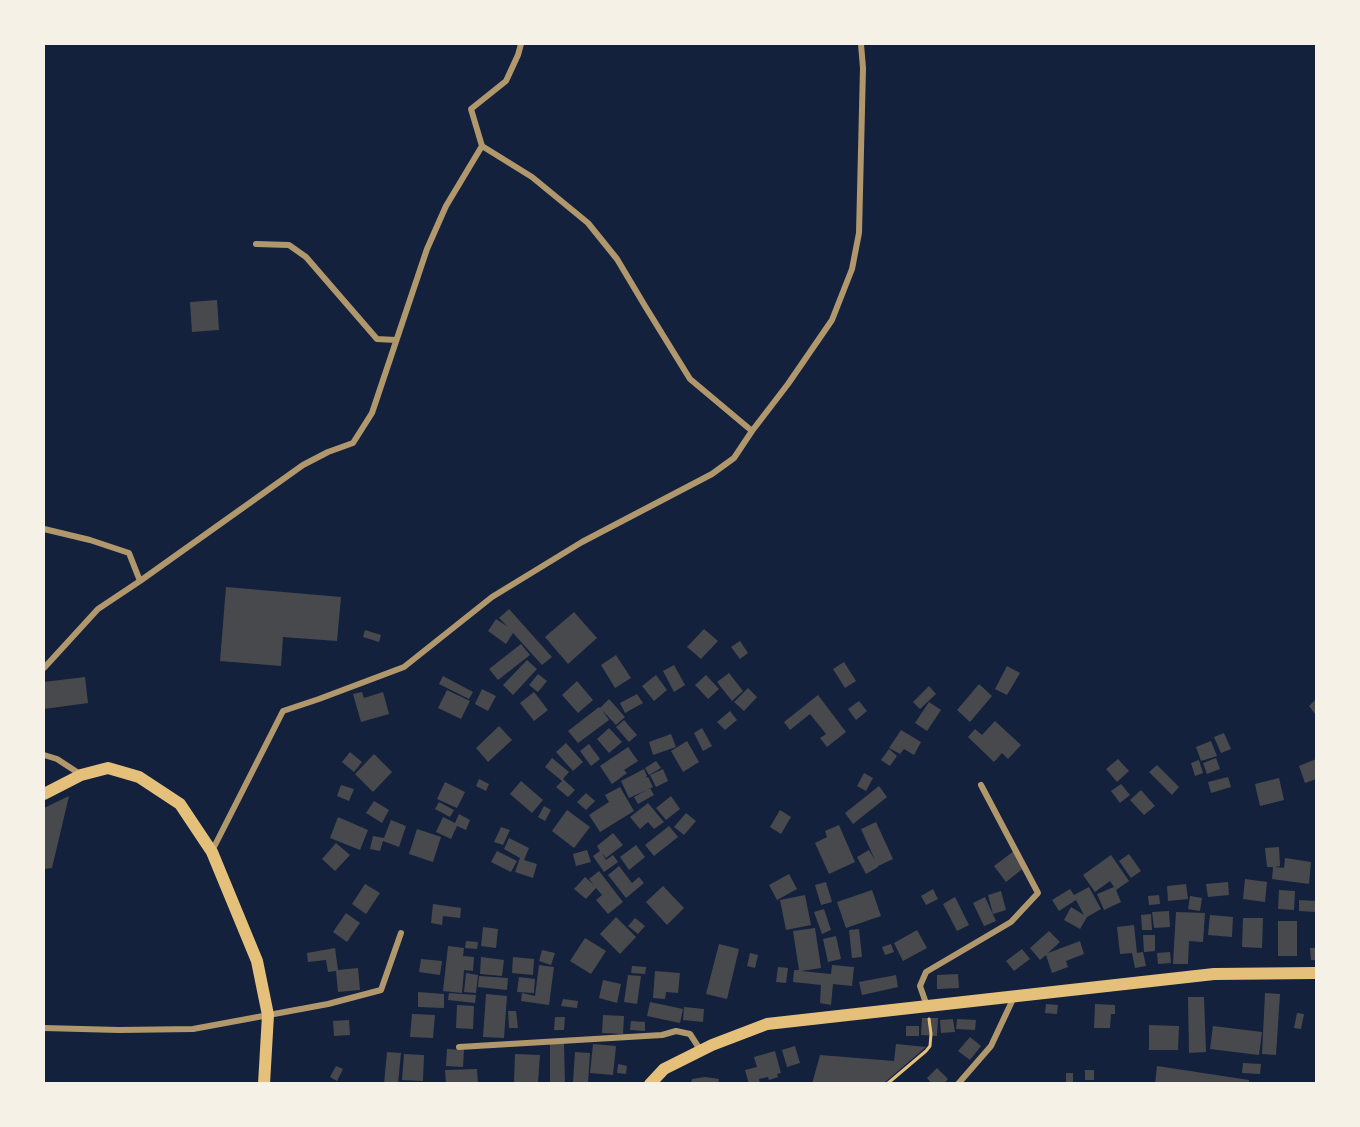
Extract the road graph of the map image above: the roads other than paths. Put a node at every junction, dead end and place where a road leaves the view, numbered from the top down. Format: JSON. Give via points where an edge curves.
{"nodes":[{"id":1,"x":521,"y":44,"type":"edge"},
{"id":2,"x":861,"y":44,"type":"edge"},
{"id":3,"x":482,"y":146,"type":"junction"},
{"id":4,"x":256,"y":244,"type":"dead end"},
{"id":5,"x":396,"y":340,"type":"junction"},
{"id":6,"x":752,"y":431,"type":"junction"},
{"id":7,"x":44,"y":529,"type":"edge"},
{"id":8,"x":140,"y":581,"type":"junction"},
{"id":9,"x":44,"y":669,"type":"edge"},
{"id":10,"x":44,"y":755,"type":"edge"},
{"id":11,"x":81,"y":775,"type":"junction"},
{"id":12,"x":981,"y":785,"type":"dead end"},
{"id":13,"x":44,"y":794,"type":"edge"},
{"id":14,"x":212,"y":852,"type":"junction"},
{"id":15,"x":401,"y":933,"type":"dead end"},
{"id":16,"x":1317,"y":973,"type":"edge"},
{"id":17,"x":1014,"y":996,"type":"junction"},
{"id":18,"x":927,"y":1006,"type":"junction"},
{"id":19,"x":268,"y":1015,"type":"junction"},
{"id":20,"x":44,"y":1028,"type":"edge"},
{"id":21,"x":459,"y":1047,"type":"dead end"},
{"id":22,"x":701,"y":1051,"type":"junction"},
{"id":23,"x":264,"y":1083,"type":"edge"},
{"id":24,"x":650,"y":1083,"type":"edge"},
{"id":25,"x":958,"y":1083,"type":"edge"}],
"edges":[{"from":1,"to":3,"type":"street","via":[[506,81],[471,110]]},
{"from":2,"to":6,"type":"street","via":[[864,68],[859,233],[852,269],[832,320]]},
{"from":3,"to":5,"type":"street","via":[[446,206]]},
{"from":3,"to":6,"type":"street","via":[[532,177],[588,223],[617,259],[690,379]]},
{"from":4,"to":5,"type":"street","via":[[290,245],[306,257],[377,339]]},
{"from":5,"to":8,"type":"street","via":[[372,413],[353,443],[303,465]]},
{"from":6,"to":14,"type":"street","via":[[734,458],[712,474],[582,542],[492,597],[404,666],[283,711]]},
{"from":7,"to":8,"type":"street","via":[[129,553]]},
{"from":8,"to":9,"type":"street","via":[[98,609]]},
{"from":10,"to":11,"type":"street"},
{"from":11,"to":13,"type":"main road"},
{"from":11,"to":14,"type":"main road","via":[[108,768],[139,777],[180,804]]},
{"from":12,"to":18,"type":"street","via":[[1038,893],[1011,922],[926,972],[920,986]]},
{"from":14,"to":19,"type":"main road","via":[[257,961]]},
{"from":15,"to":19,"type":"street","via":[[381,990]]},
{"from":16,"to":17,"type":"main road","via":[[1214,975]]},
{"from":17,"to":18,"type":"main road"},
{"from":17,"to":25,"type":"street","via":[[991,1046]]},
{"from":18,"to":22,"type":"main road","via":[[768,1023]]},
{"from":19,"to":20,"type":"street","via":[[193,1029]]},
{"from":19,"to":23,"type":"main road"},
{"from":21,"to":22,"type":"street","via":[[676,1031],[690,1034]]},
{"from":22,"to":24,"type":"main road","via":[[664,1069]]}]}
